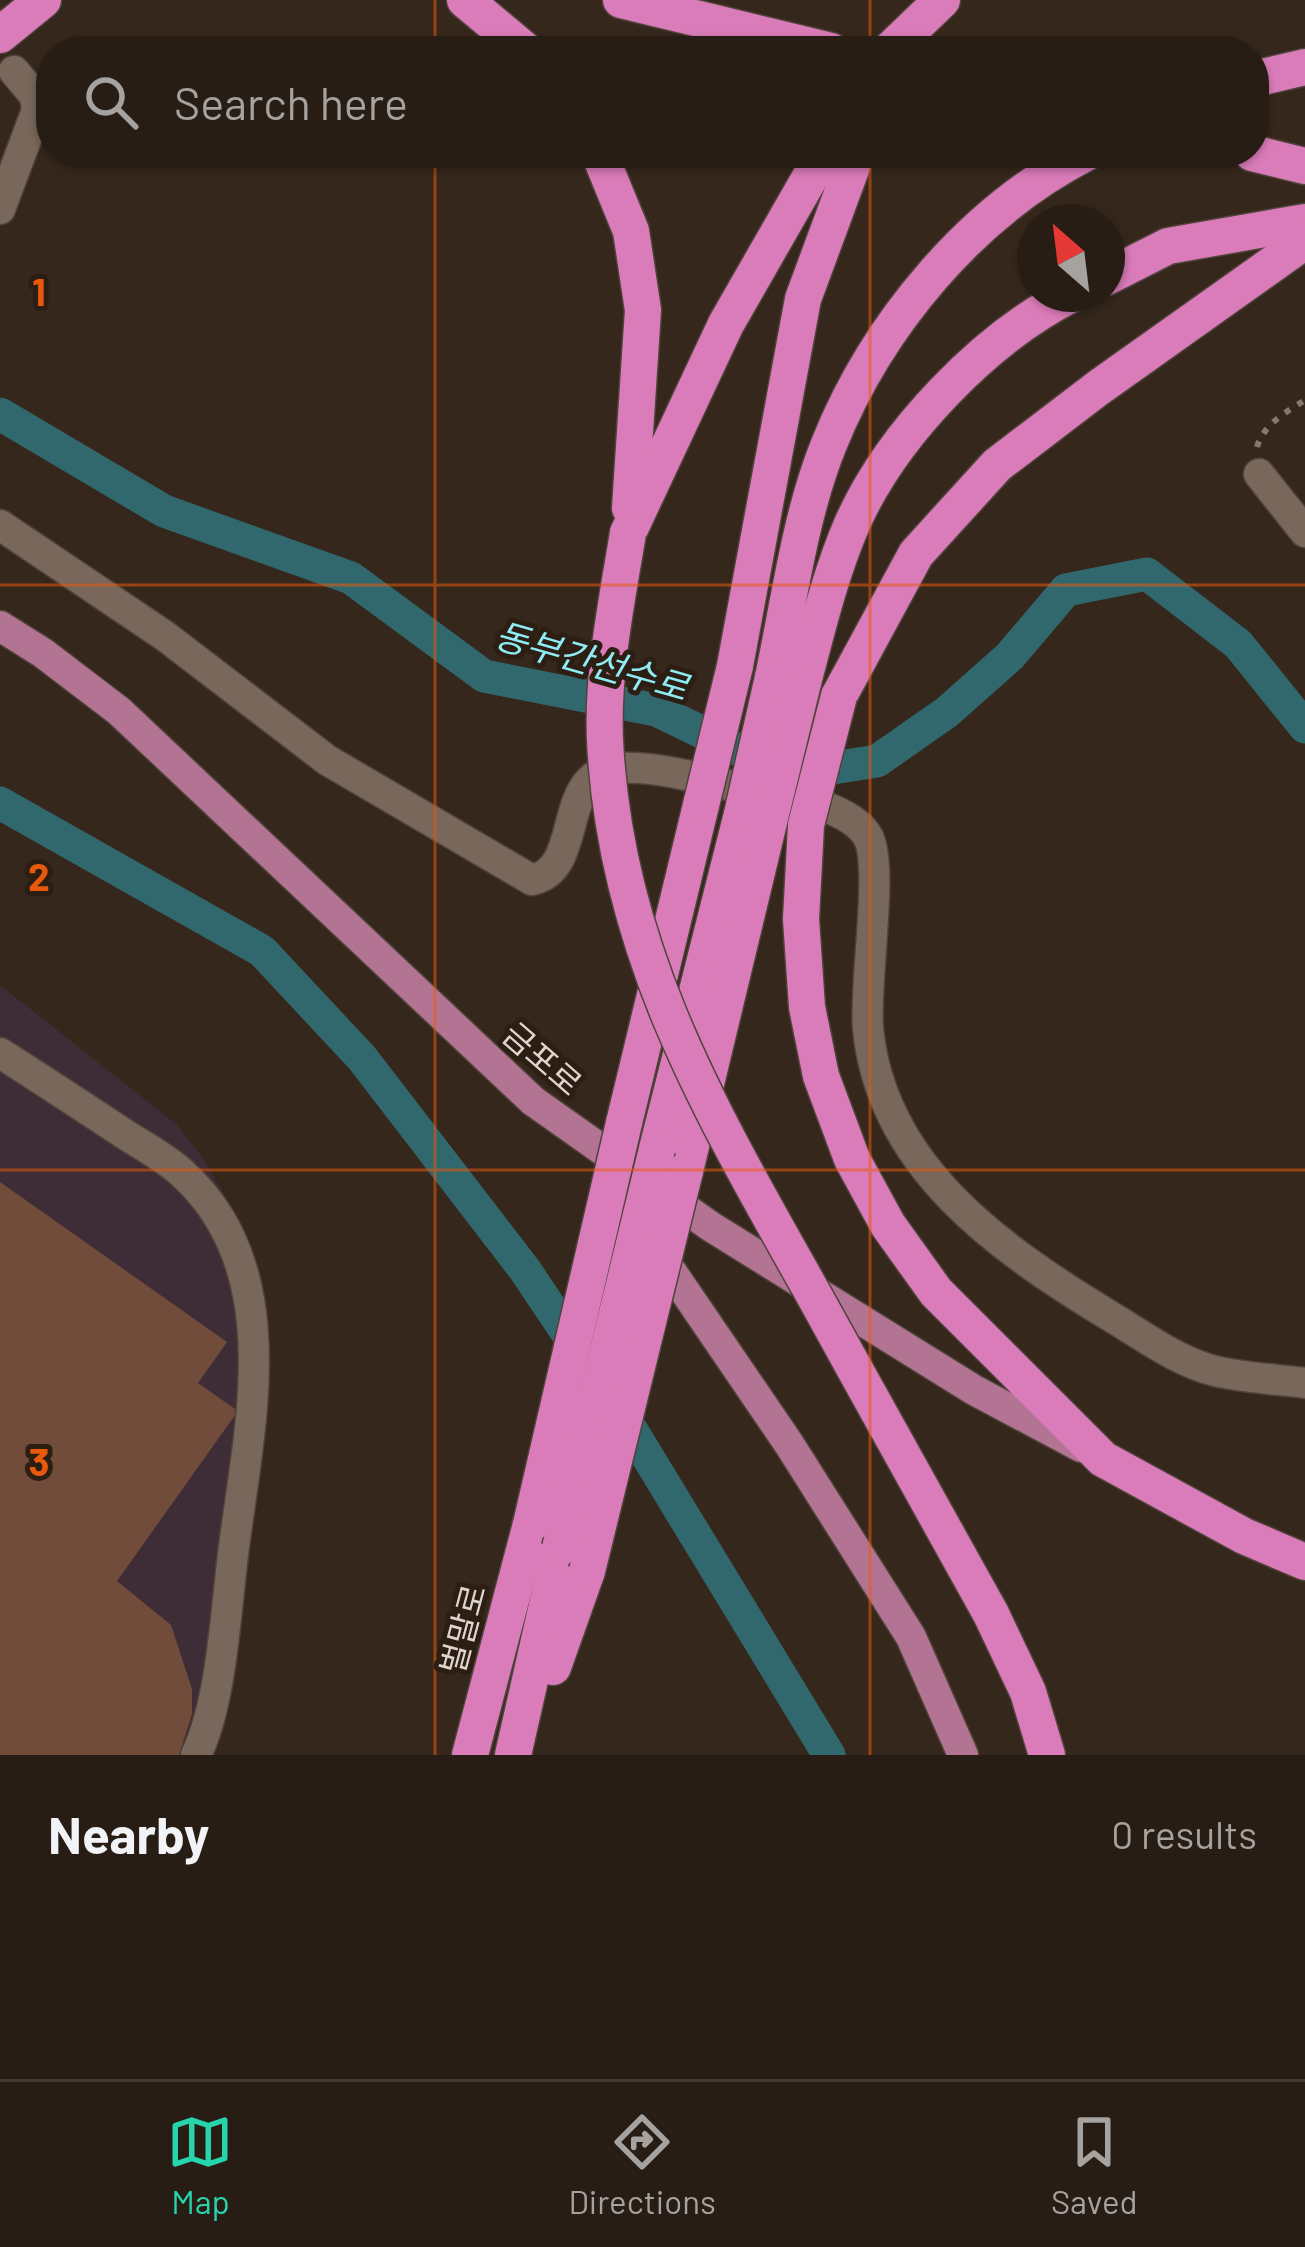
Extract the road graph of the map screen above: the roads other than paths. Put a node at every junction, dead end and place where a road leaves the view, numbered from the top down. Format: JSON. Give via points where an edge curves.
{"nodes":[{"id":1,"x":43,"y":0,"type":"edge"},
{"id":2,"x":465,"y":0,"type":"edge"},
{"id":3,"x":620,"y":0,"type":"edge"},
{"id":4,"x":945,"y":0,"type":"edge"},
{"id":5,"x":2,"y":33,"type":"edge"},
{"id":6,"x":508,"y":36,"type":"edge"},
{"id":7,"x":769,"y":36,"type":"edge"},
{"id":8,"x":905,"y":36,"type":"edge"},
{"id":9,"x":924,"y":36,"type":"edge"},
{"id":10,"x":1305,"y":67,"type":"edge"},
{"id":11,"x":14,"y":71,"type":"dead end"},
{"id":12,"x":1269,"y":75,"type":"edge"},
{"id":13,"x":36,"y":101,"type":"edge"},
{"id":14,"x":36,"y":115,"type":"edge"},
{"id":15,"x":1269,"y":157,"type":"edge"},
{"id":16,"x":1305,"y":166,"type":"edge"},
{"id":17,"x":605,"y":168,"type":"edge"},
{"id":18,"x":836,"y":168,"type":"edge"},
{"id":19,"x":840,"y":168,"type":"edge"},
{"id":20,"x":1063,"y":168,"type":"edge"},
{"id":21,"x":0,"y":209,"type":"edge"},
{"id":22,"x":1303,"y":236,"type":"edge"},
{"id":23,"x":1125,"y":268,"type":"edge"},
{"id":24,"x":1044,"y":312,"type":"edge"},
{"id":25,"x":1259,"y":474,"type":"road end"},
{"id":26,"x":0,"y":525,"type":"edge"},
{"id":27,"x":628,"y":532,"type":"junction"},
{"id":28,"x":1305,"y":532,"type":"edge"},
{"id":29,"x":0,"y":626,"type":"edge"},
{"id":30,"x":788,"y":680,"type":"junction"},
{"id":31,"x":0,"y":1053,"type":"edge"},
{"id":32,"x":533,"y":1101,"type":"junction"},
{"id":33,"x":1305,"y":1383,"type":"edge"},
{"id":34,"x":1102,"y":1459,"type":"junction"},
{"id":35,"x":1244,"y":1536,"type":"junction"},
{"id":36,"x":1305,"y":1562,"type":"edge"},
{"id":37,"x":1305,"y":1583,"type":"edge"},
{"id":38,"x":196,"y":1755,"type":"edge"},
{"id":39,"x":470,"y":1755,"type":"edge"},
{"id":40,"x":518,"y":1755,"type":"edge"},
{"id":41,"x":962,"y":1755,"type":"edge"},
{"id":42,"x":1046,"y":1755,"type":"edge"}],
"edges":[{"from":1,"to":5,"type":"highway"},
{"from":2,"to":6,"type":"highway"},
{"from":3,"to":7,"type":"highway"},
{"from":4,"to":8,"type":"highway"},
{"from":4,"to":9,"type":"highway"},
{"from":10,"to":12,"type":"highway"},
{"from":11,"to":13,"type":"street"},
{"from":14,"to":21,"type":"street"},
{"from":15,"to":16,"type":"highway"},
{"from":17,"to":27,"type":"highway","via":[[631,231],[643,310]]},
{"from":18,"to":27,"type":"highway","via":[[726,324]]},
{"from":19,"to":39,"type":"highway","name":"벌말로","bridge":true,"via":[[803,299],[735,666]]},
{"from":20,"to":30,"type":"highway","via":[[1004,208],[934,273],[854,388],[827,448]]},
{"from":22,"to":23,"type":"highway","via":[[1168,246]]},
{"from":22,"to":34,"type":"highway","bridge":true,"via":[[997,465],[916,554],[839,696],[806,825],[807,1007],[821,1076],[852,1160],[936,1292]]},
{"from":24,"to":30,"type":"highway","via":[[957,380],[896,450],[853,523]]},
{"from":25,"to":28,"type":"street"},
{"from":26,"to":33,"type":"street","via":[[165,636],[326,760],[532,880],[556,867],[583,785],[606,771],[670,772],[829,808],[857,824],[875,854],[867,992],[874,1061],[897,1127],[935,1184],[1021,1257],[1159,1345],[1211,1370]]},
{"from":27,"to":42,"type":"highway","bridge":true,"via":[[604,737],[621,871],[640,944],[738,1160],[991,1614],[1028,1692]]},
{"from":29,"to":32,"type":"main road","name":"금포로","via":[[119,711]]},
{"from":30,"to":40,"type":"highway","bridge":true,"via":[[574,1560]]},
{"from":31,"to":38,"type":"street","via":[[181,1172],[225,1229],[250,1300],[250,1425],[213,1699]]},
{"from":32,"to":34,"type":"main road","name":"금포로","via":[[710,1226],[974,1390]]},
{"from":32,"to":41,"type":"main road","via":[[645,1233],[778,1426],[911,1637]]},
{"from":34,"to":35,"type":"highway"},
{"from":35,"to":36,"type":"highway"},
{"from":35,"to":37,"type":"highway"}]}
